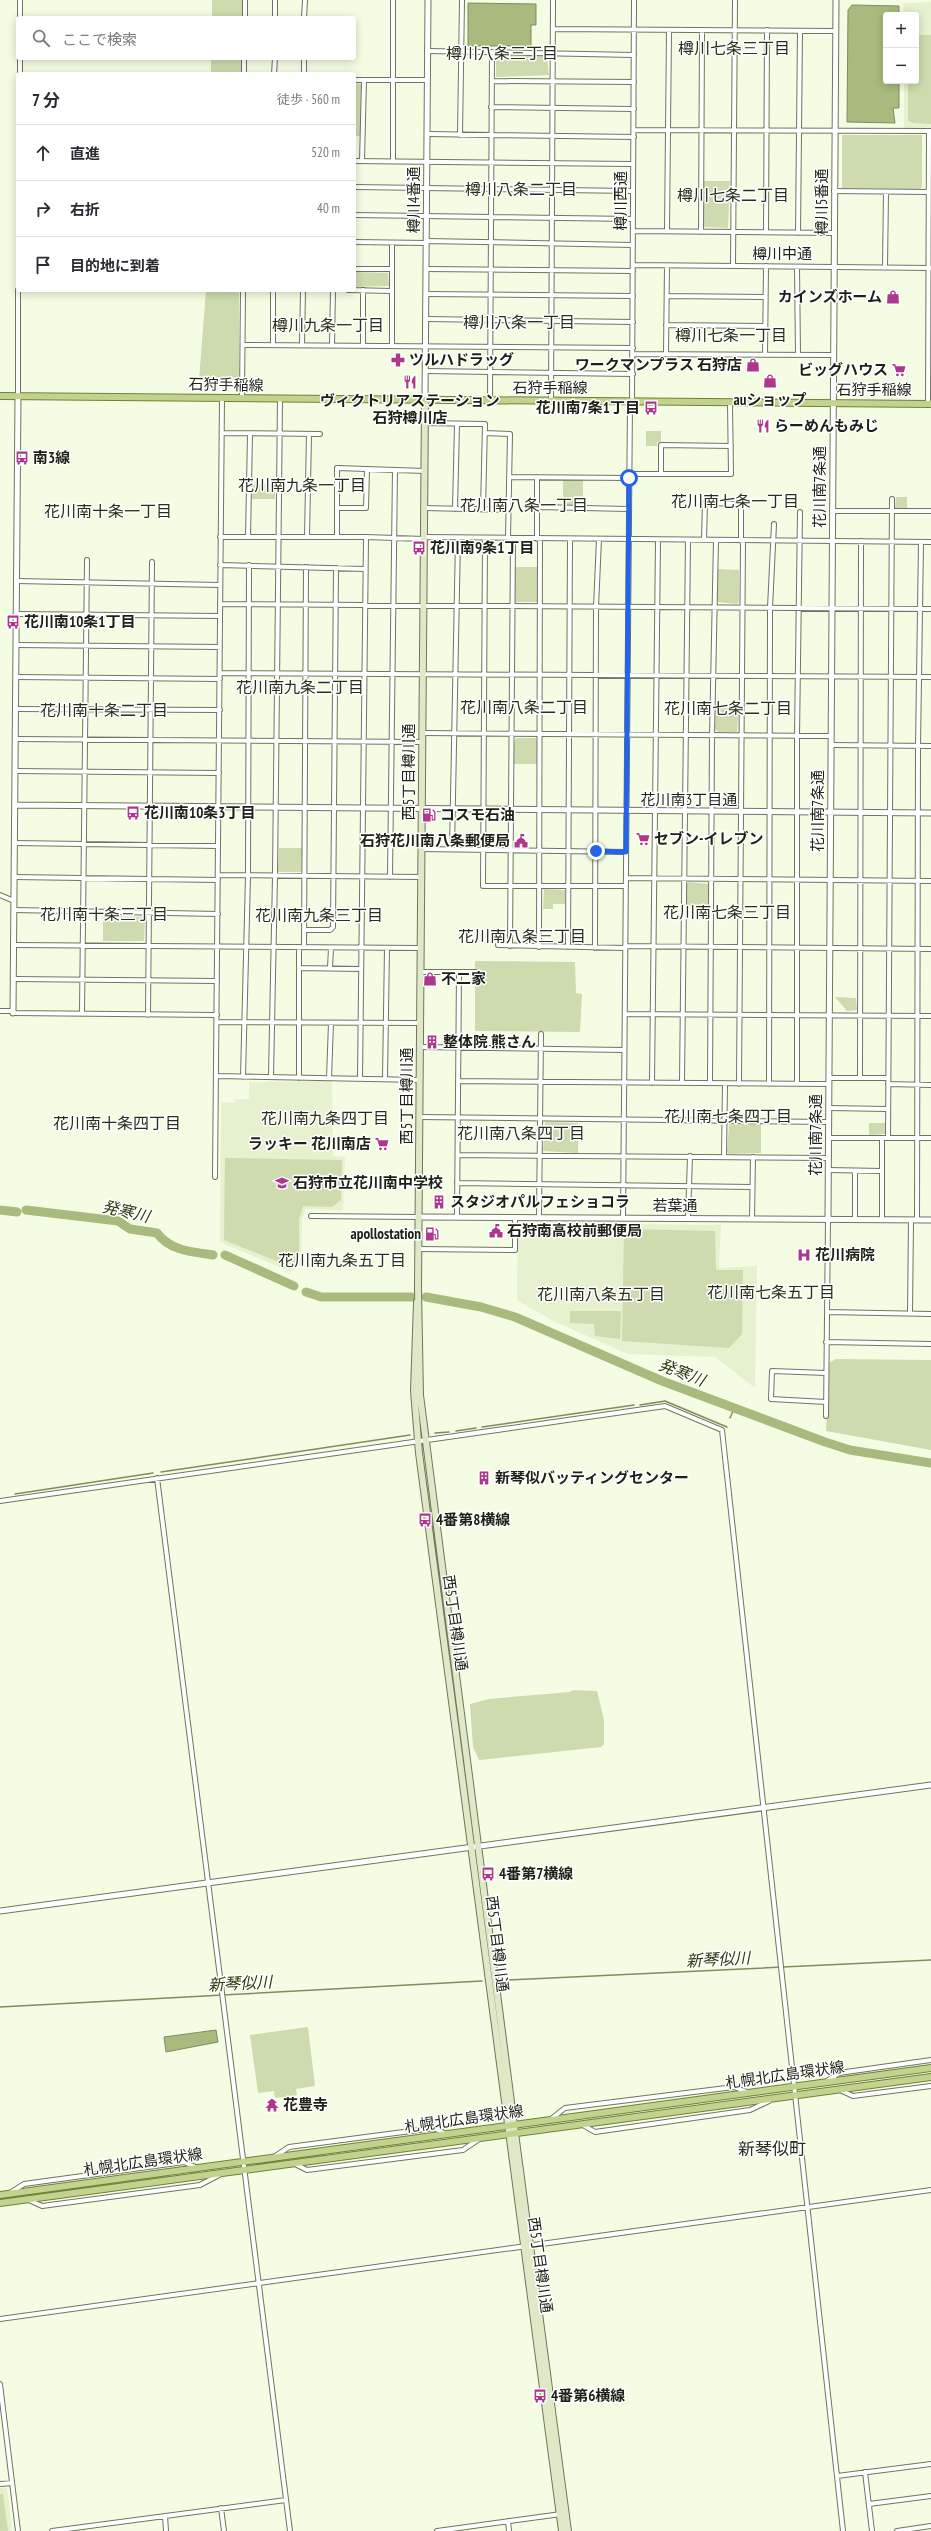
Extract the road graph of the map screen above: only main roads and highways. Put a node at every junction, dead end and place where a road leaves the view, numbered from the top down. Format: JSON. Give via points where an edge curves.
{"nodes":[{"id":1,"x":0,"y":396,"type":"edge"},
{"id":2,"x":425,"y":400,"type":"junction"},
{"id":3,"x":930,"y":404,"type":"edge"},
{"id":4,"x":931,"y":2068,"type":"edge"},
{"id":5,"x":931,"y":2077,"type":"edge"},
{"id":6,"x":511,"y":2126,"type":"junction"},
{"id":7,"x":512,"y":2134,"type":"junction"},
{"id":8,"x":0,"y":2195,"type":"edge"},
{"id":9,"x":0,"y":2203,"type":"edge"},
{"id":10,"x":563,"y":2514,"type":"junction"},
{"id":11,"x":562,"y":2531,"type":"edge"},
{"id":12,"x":568,"y":2531,"type":"edge"}],
"edges":[{"from":1,"to":2,"type":"main road","name":"石狩手稲線"},
{"from":2,"to":3,"type":"main road","name":"石狩手稲線"},
{"from":2,"to":6,"type":"main road","name":"西5丁目樽川通","via":[[419,1249],[414,1391]]},
{"from":4,"to":6,"type":"main road","name":"札幌北広島環状線"},
{"from":5,"to":7,"type":"main road","name":"札幌北広島環状線"},
{"from":6,"to":7,"type":"main road","name":"西5丁目樽川通"},
{"from":6,"to":8,"type":"main road","name":"札幌北広島環状線"},
{"from":7,"to":9,"type":"main road","name":"札幌北広島環状線"},
{"from":7,"to":10,"type":"main road","name":"西5丁目樽川通"},
{"from":10,"to":11,"type":"main road","name":"西5丁目樽川通"},
{"from":10,"to":12,"type":"main road","name":"西5丁目樽川通"}]}
